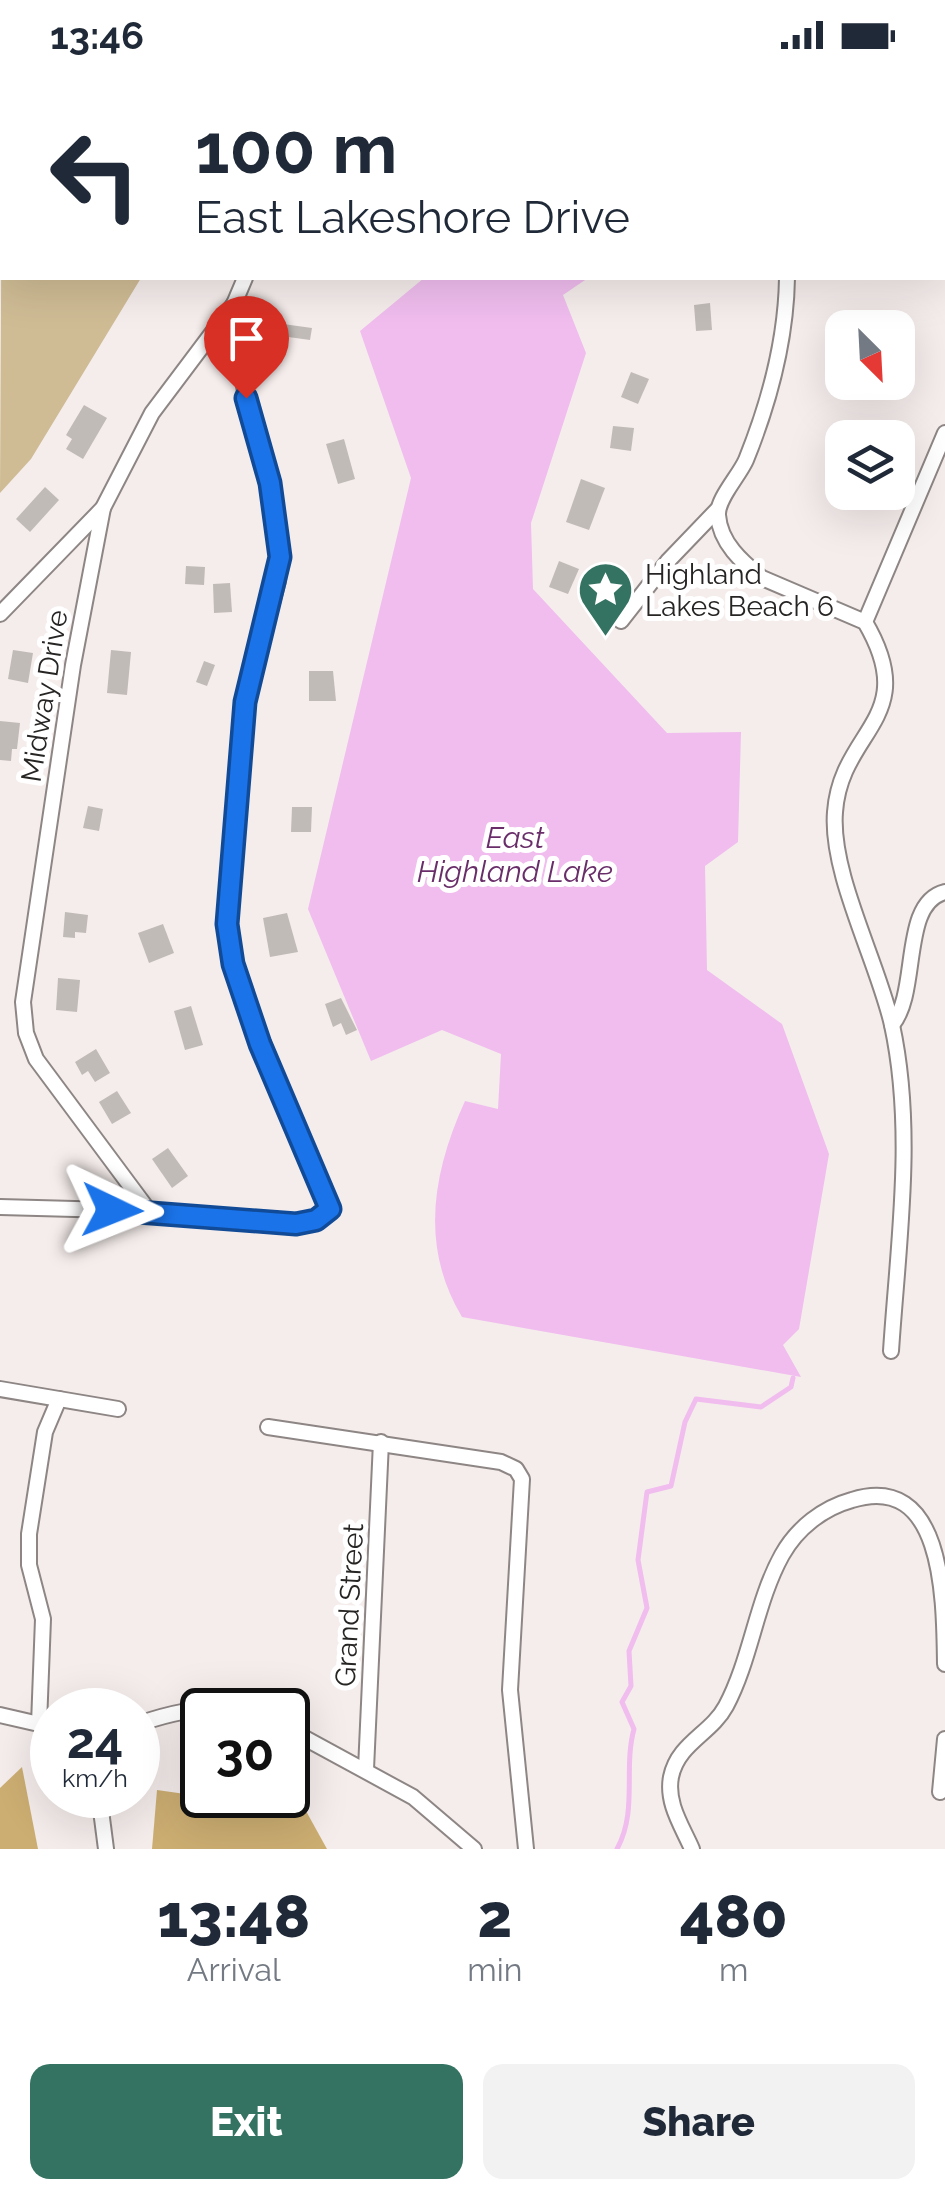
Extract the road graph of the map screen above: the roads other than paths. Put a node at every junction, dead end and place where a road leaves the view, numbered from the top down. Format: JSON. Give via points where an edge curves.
{"nodes":[{"id":1,"x":245,"y":280,"type":"edge"},
{"id":2,"x":787,"y":280,"type":"edge"},
{"id":3,"x":234,"y":304,"type":"junction"},
{"id":4,"x":945,"y":434,"type":"edge"},
{"id":5,"x":103,"y":508,"type":"junction"},
{"id":6,"x":718,"y":510,"type":"junction"},
{"id":7,"x":0,"y":614,"type":"edge"},
{"id":8,"x":621,"y":621,"type":"dead end"},
{"id":9,"x":865,"y":622,"type":"junction"},
{"id":10,"x":945,"y":892,"type":"edge"},
{"id":11,"x":892,"y":1025,"type":"junction"},
{"id":12,"x":0,"y":1207,"type":"edge"},
{"id":13,"x":149,"y":1211,"type":"junction"},
{"id":14,"x":891,"y":1352,"type":"dead end"},
{"id":15,"x":0,"y":1389,"type":"edge"},
{"id":16,"x":59,"y":1399,"type":"junction"},
{"id":17,"x":118,"y":1409,"type":"dead end"},
{"id":18,"x":268,"y":1426,"type":"dead end"},
{"id":19,"x":382,"y":1442,"type":"junction"},
{"id":20,"x":944,"y":1566,"type":"edge"},
{"id":21,"x":945,"y":1664,"type":"edge"},
{"id":22,"x":45,"y":1688,"type":"edge"},
{"id":23,"x":0,"y":1715,"type":"edge"},
{"id":24,"x":30,"y":1722,"type":"edge"},
{"id":25,"x":310,"y":1740,"type":"edge"},
{"id":26,"x":945,"y":1740,"type":"edge"},
{"id":27,"x":366,"y":1769,"type":"junction"},
{"id":28,"x":940,"y":1792,"type":"dead end"},
{"id":29,"x":102,"y":1818,"type":"edge"},
{"id":30,"x":106,"y":1849,"type":"edge"},
{"id":31,"x":474,"y":1849,"type":"edge"},
{"id":32,"x":526,"y":1849,"type":"edge"},
{"id":33,"x":692,"y":1849,"type":"edge"}],
"edges":[{"from":1,"to":3,"type":"street"},
{"from":2,"to":6,"type":"street","via":[[772,381],[746,461]]},
{"from":3,"to":5,"type":"street","via":[[152,414]]},
{"from":3,"to":13,"type":"street","via":[[246,398],[270,483],[280,557],[245,702],[227,924],[233,964],[264,1054],[331,1202],[326,1215],[296,1224]]},
{"from":4,"to":9,"type":"street"},
{"from":5,"to":7,"type":"street"},
{"from":5,"to":13,"type":"street","name":"Midway Drive","via":[[23,1002],[36,1059]]},
{"from":6,"to":8,"type":"street"},
{"from":6,"to":9,"type":"street","via":[[732,551],[762,578]]},
{"from":9,"to":11,"type":"street","via":[[880,646],[887,689],[844,778],[836,834]]},
{"from":10,"to":11,"type":"street","via":[[925,904],[918,920],[902,1014]]},
{"from":11,"to":14,"type":"street","via":[[904,1124]]},
{"from":12,"to":13,"type":"street"},
{"from":15,"to":16,"type":"street"},
{"from":16,"to":17,"type":"street"},
{"from":16,"to":22,"type":"street","via":[[45,1432],[29,1534],[43,1619]]},
{"from":18,"to":19,"type":"street"},
{"from":19,"to":27,"type":"street","name":"Grand Street"},
{"from":19,"to":32,"type":"street","via":[[501,1462],[522,1479],[510,1690]]},
{"from":20,"to":21,"type":"street"},
{"from":20,"to":33,"type":"street","via":[[917,1508],[892,1496],[829,1506],[806,1525],[768,1585],[726,1706],[677,1758],[672,1805]]},
{"from":23,"to":24,"type":"street"},
{"from":25,"to":27,"type":"street"},
{"from":26,"to":28,"type":"street"},
{"from":27,"to":31,"type":"street"},
{"from":29,"to":30,"type":"street"}]}
